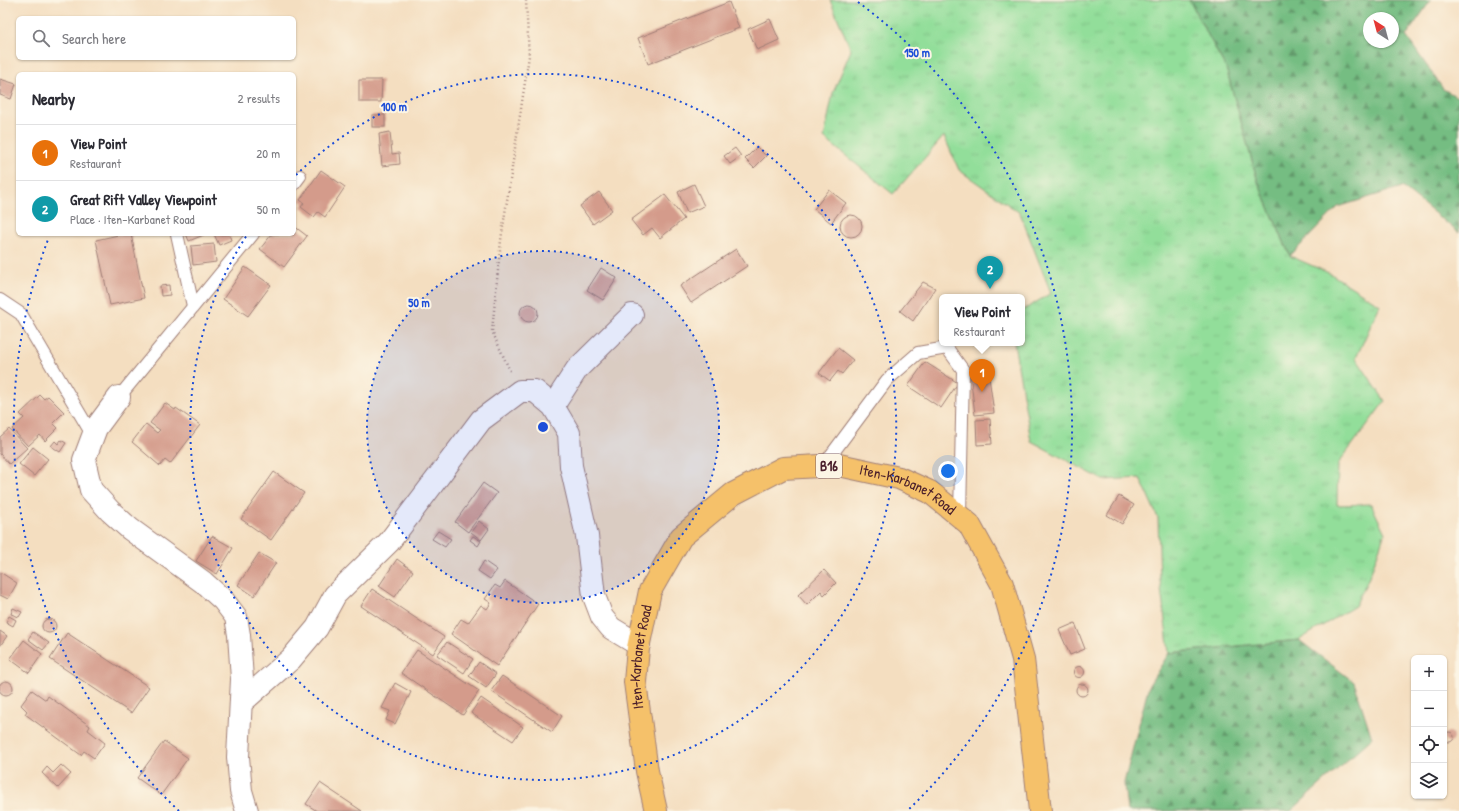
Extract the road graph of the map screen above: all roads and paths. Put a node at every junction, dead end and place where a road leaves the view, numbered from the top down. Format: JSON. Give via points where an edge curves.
{"nodes":[{"id":1,"x":526,"y":0,"type":"edge"},
{"id":2,"x":177,"y":236,"type":"edge"},
{"id":3,"x":251,"y":236,"type":"edge"},
{"id":4,"x":0,"y":300,"type":"edge"},
{"id":5,"x":193,"y":306,"type":"junction"},
{"id":6,"x":632,"y":316,"type":"dead end"},
{"id":7,"x":520,"y":391,"type":"junction"},
{"id":8,"x":118,"y":397,"type":"joint"},
{"id":9,"x":553,"y":406,"type":"junction"},
{"id":10,"x":93,"y":436,"type":"junction"},
{"id":11,"x":823,"y":466,"type":"junction"},
{"id":12,"x":960,"y":516,"type":"junction"},
{"id":13,"x":639,"y":645,"type":"junction"},
{"id":14,"x":241,"y":703,"type":"junction"},
{"id":15,"x":247,"y":811,"type":"edge"},
{"id":16,"x":656,"y":811,"type":"edge"},
{"id":17,"x":1040,"y":811,"type":"edge"}],
"edges":[{"from":1,"to":7,"type":"path","via":[[529,56],[502,240],[492,331]]},
{"from":2,"to":5,"type":"lane"},
{"from":3,"to":5,"type":"lane"},
{"from":4,"to":10,"type":"lane","via":[[21,314]]},
{"from":5,"to":8,"type":"lane"},
{"from":6,"to":9,"type":"street","via":[[577,368]]},
{"from":7,"to":9,"type":"street","via":[[535,391]]},
{"from":7,"to":14,"type":"street","via":[[481,420],[389,542],[335,595],[317,628],[291,659]]},
{"from":8,"to":10,"type":"street"},
{"from":9,"to":13,"type":"street","via":[[569,433],[571,466],[587,536],[594,596],[602,617],[611,628]]},
{"from":10,"to":14,"type":"street","via":[[84,460],[91,490],[130,529],[203,582],[223,600],[236,617],[240,642]]},
{"from":11,"to":12,"type":"main road","name":"Iten-Karbanet Road","number":"B16","via":[[839,465],[899,478],[930,492]]},
{"from":11,"to":12,"type":"lane","via":[[888,380],[918,353],[947,348],[963,370]]},
{"from":11,"to":13,"type":"main road","name":"Iten-Karbanet Road","number":"B16","via":[[783,468],[733,494],[681,537],[650,591]]},
{"from":12,"to":17,"type":"main road","name":"Iten-Karbanet Road","number":"B16","via":[[969,524],[1002,584],[1024,659]]},
{"from":13,"to":16,"type":"main road","name":"Iten-Karbanet Road","number":"B16","via":[[636,682],[647,771]]},
{"from":14,"to":15,"type":"street","via":[[238,757],[241,791]]}]}
